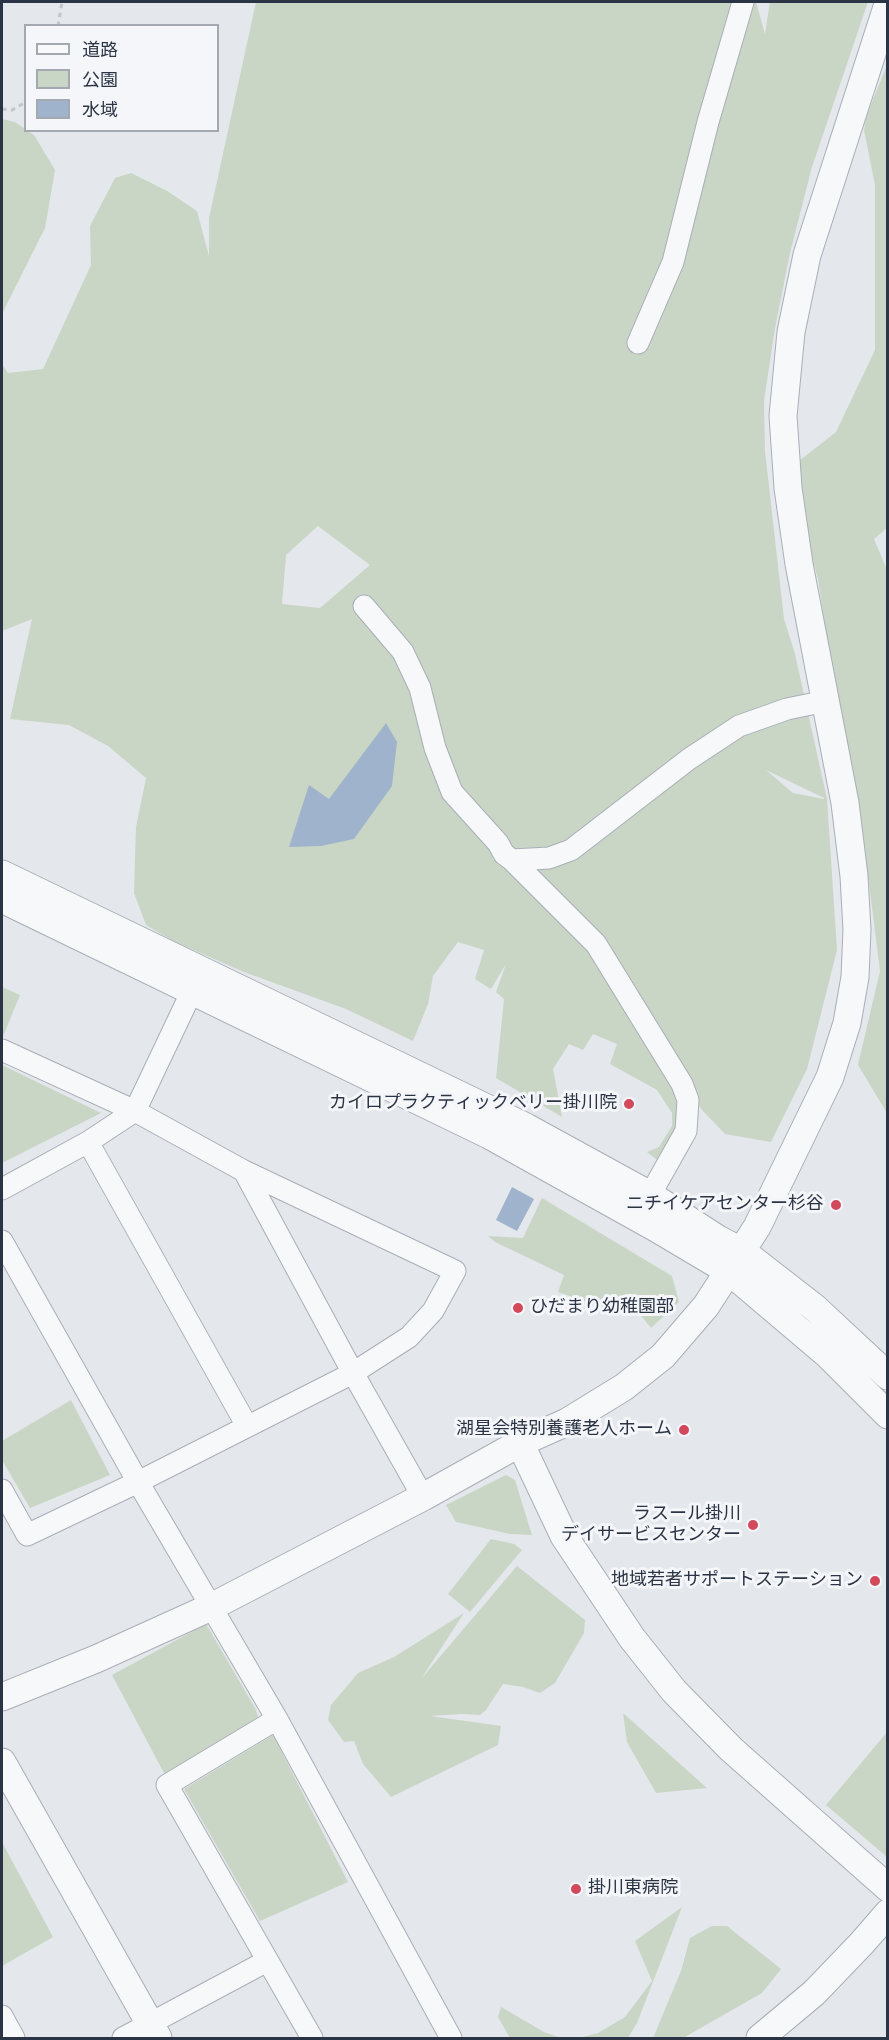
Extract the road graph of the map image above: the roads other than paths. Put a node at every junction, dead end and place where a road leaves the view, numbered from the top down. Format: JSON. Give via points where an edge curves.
{"nodes":[{"id":1,"x":743,"y":2,"type":"edge"},
{"id":2,"x":888,"y":4,"type":"edge"},
{"id":3,"x":638,"y":343,"type":"dead end"},
{"id":4,"x":364,"y":606,"type":"dead end"},
{"id":5,"x":826,"y":701,"type":"junction"},
{"id":6,"x":512,"y":860,"type":"junction"},
{"id":7,"x":2,"y":874,"type":"edge"},
{"id":8,"x":2,"y":899,"type":"edge"},
{"id":9,"x":192,"y":991,"type":"junction"},
{"id":10,"x":2,"y":1050,"type":"edge"},
{"id":11,"x":135,"y":1111,"type":"junction"},
{"id":12,"x":88,"y":1142,"type":"junction"},
{"id":13,"x":244,"y":1171,"type":"junction"},
{"id":14,"x":2,"y":1189,"type":"edge"},
{"id":15,"x":650,"y":1195,"type":"junction"},
{"id":16,"x":2,"y":1241,"type":"edge"},
{"id":17,"x":736,"y":1262,"type":"junction"},
{"id":18,"x":353,"y":1373,"type":"junction"},
{"id":19,"x":888,"y":1376,"type":"edge"},
{"id":20,"x":888,"y":1415,"type":"edge"},
{"id":21,"x":247,"y":1426,"type":"junction"},
{"id":22,"x":520,"y":1443,"type":"junction"},
{"id":23,"x":138,"y":1482,"type":"junction"},
{"id":24,"x":2,"y":1490,"type":"edge"},
{"id":25,"x":423,"y":1497,"type":"junction"},
{"id":26,"x":211,"y":1607,"type":"junction"},
{"id":27,"x":2,"y":1697,"type":"edge"},
{"id":28,"x":277,"y":1719,"type":"junction"},
{"id":29,"x":2,"y":1762,"type":"edge"},
{"id":30,"x":888,"y":1888,"type":"edge"},
{"id":31,"x":888,"y":1913,"type":"edge"},
{"id":32,"x":267,"y":1961,"type":"junction"},
{"id":33,"x":2,"y":2016,"type":"edge"},
{"id":34,"x":154,"y":2031,"type":"edge"},
{"id":35,"x":14,"y":2038,"type":"edge"},
{"id":36,"x":123,"y":2038,"type":"edge"},
{"id":37,"x":312,"y":2038,"type":"edge"},
{"id":38,"x":451,"y":2038,"type":"edge"},
{"id":39,"x":760,"y":2038,"type":"edge"}],
"edges":[{"from":1,"to":3,"type":"street","via":[[673,262]]},
{"from":2,"to":5,"type":"street","via":[[807,255],[791,332],[784,405],[788,488]]},
{"from":4,"to":6,"type":"street","via":[[403,652],[420,688],[435,748],[452,792]]},
{"from":5,"to":6,"type":"street","via":[[787,709],[739,726],[689,759],[572,850],[549,858]]},
{"from":5,"to":17,"type":"street","via":[[854,876],[855,977],[847,1023],[830,1077]]},
{"from":6,"to":15,"type":"street","via":[[596,944],[682,1084],[688,1100],[686,1131]]},
{"from":7,"to":15,"type":"street","via":[[516,1121]]},
{"from":8,"to":9,"type":"street"},
{"from":9,"to":11,"type":"street"},
{"from":9,"to":17,"type":"street","via":[[489,1135]]},
{"from":10,"to":11,"type":"street"},
{"from":11,"to":12,"type":"street"},
{"from":11,"to":13,"type":"street"},
{"from":12,"to":14,"type":"street"},
{"from":12,"to":21,"type":"street"},
{"from":13,"to":18,"type":"street"},
{"from":13,"to":18,"type":"street","via":[[455,1271],[432,1311],[409,1336]]},
{"from":15,"to":17,"type":"street","via":[[718,1239]]},
{"from":16,"to":23,"type":"street"},
{"from":17,"to":19,"type":"street","via":[[814,1308]]},
{"from":17,"to":20,"type":"street"},
{"from":17,"to":22,"type":"street","via":[[706,1306],[663,1356],[624,1388],[567,1422]]},
{"from":18,"to":21,"type":"street"},
{"from":18,"to":25,"type":"street"},
{"from":21,"to":23,"type":"street"},
{"from":22,"to":25,"type":"street"},
{"from":22,"to":30,"type":"street","via":[[564,1536],[674,1691],[731,1749]]},
{"from":23,"to":24,"type":"street","via":[[27,1535]]},
{"from":23,"to":26,"type":"street"},
{"from":25,"to":26,"type":"street"},
{"from":26,"to":27,"type":"street"},
{"from":26,"to":28,"type":"street"},
{"from":28,"to":32,"type":"street","via":[[167,1785]]},
{"from":28,"to":38,"type":"street"},
{"from":29,"to":34,"type":"street"},
{"from":31,"to":39,"type":"street","via":[[814,1993]]},
{"from":32,"to":34,"type":"street"},
{"from":32,"to":37,"type":"street"},
{"from":33,"to":35,"type":"street"},
{"from":34,"to":36,"type":"street"}]}
